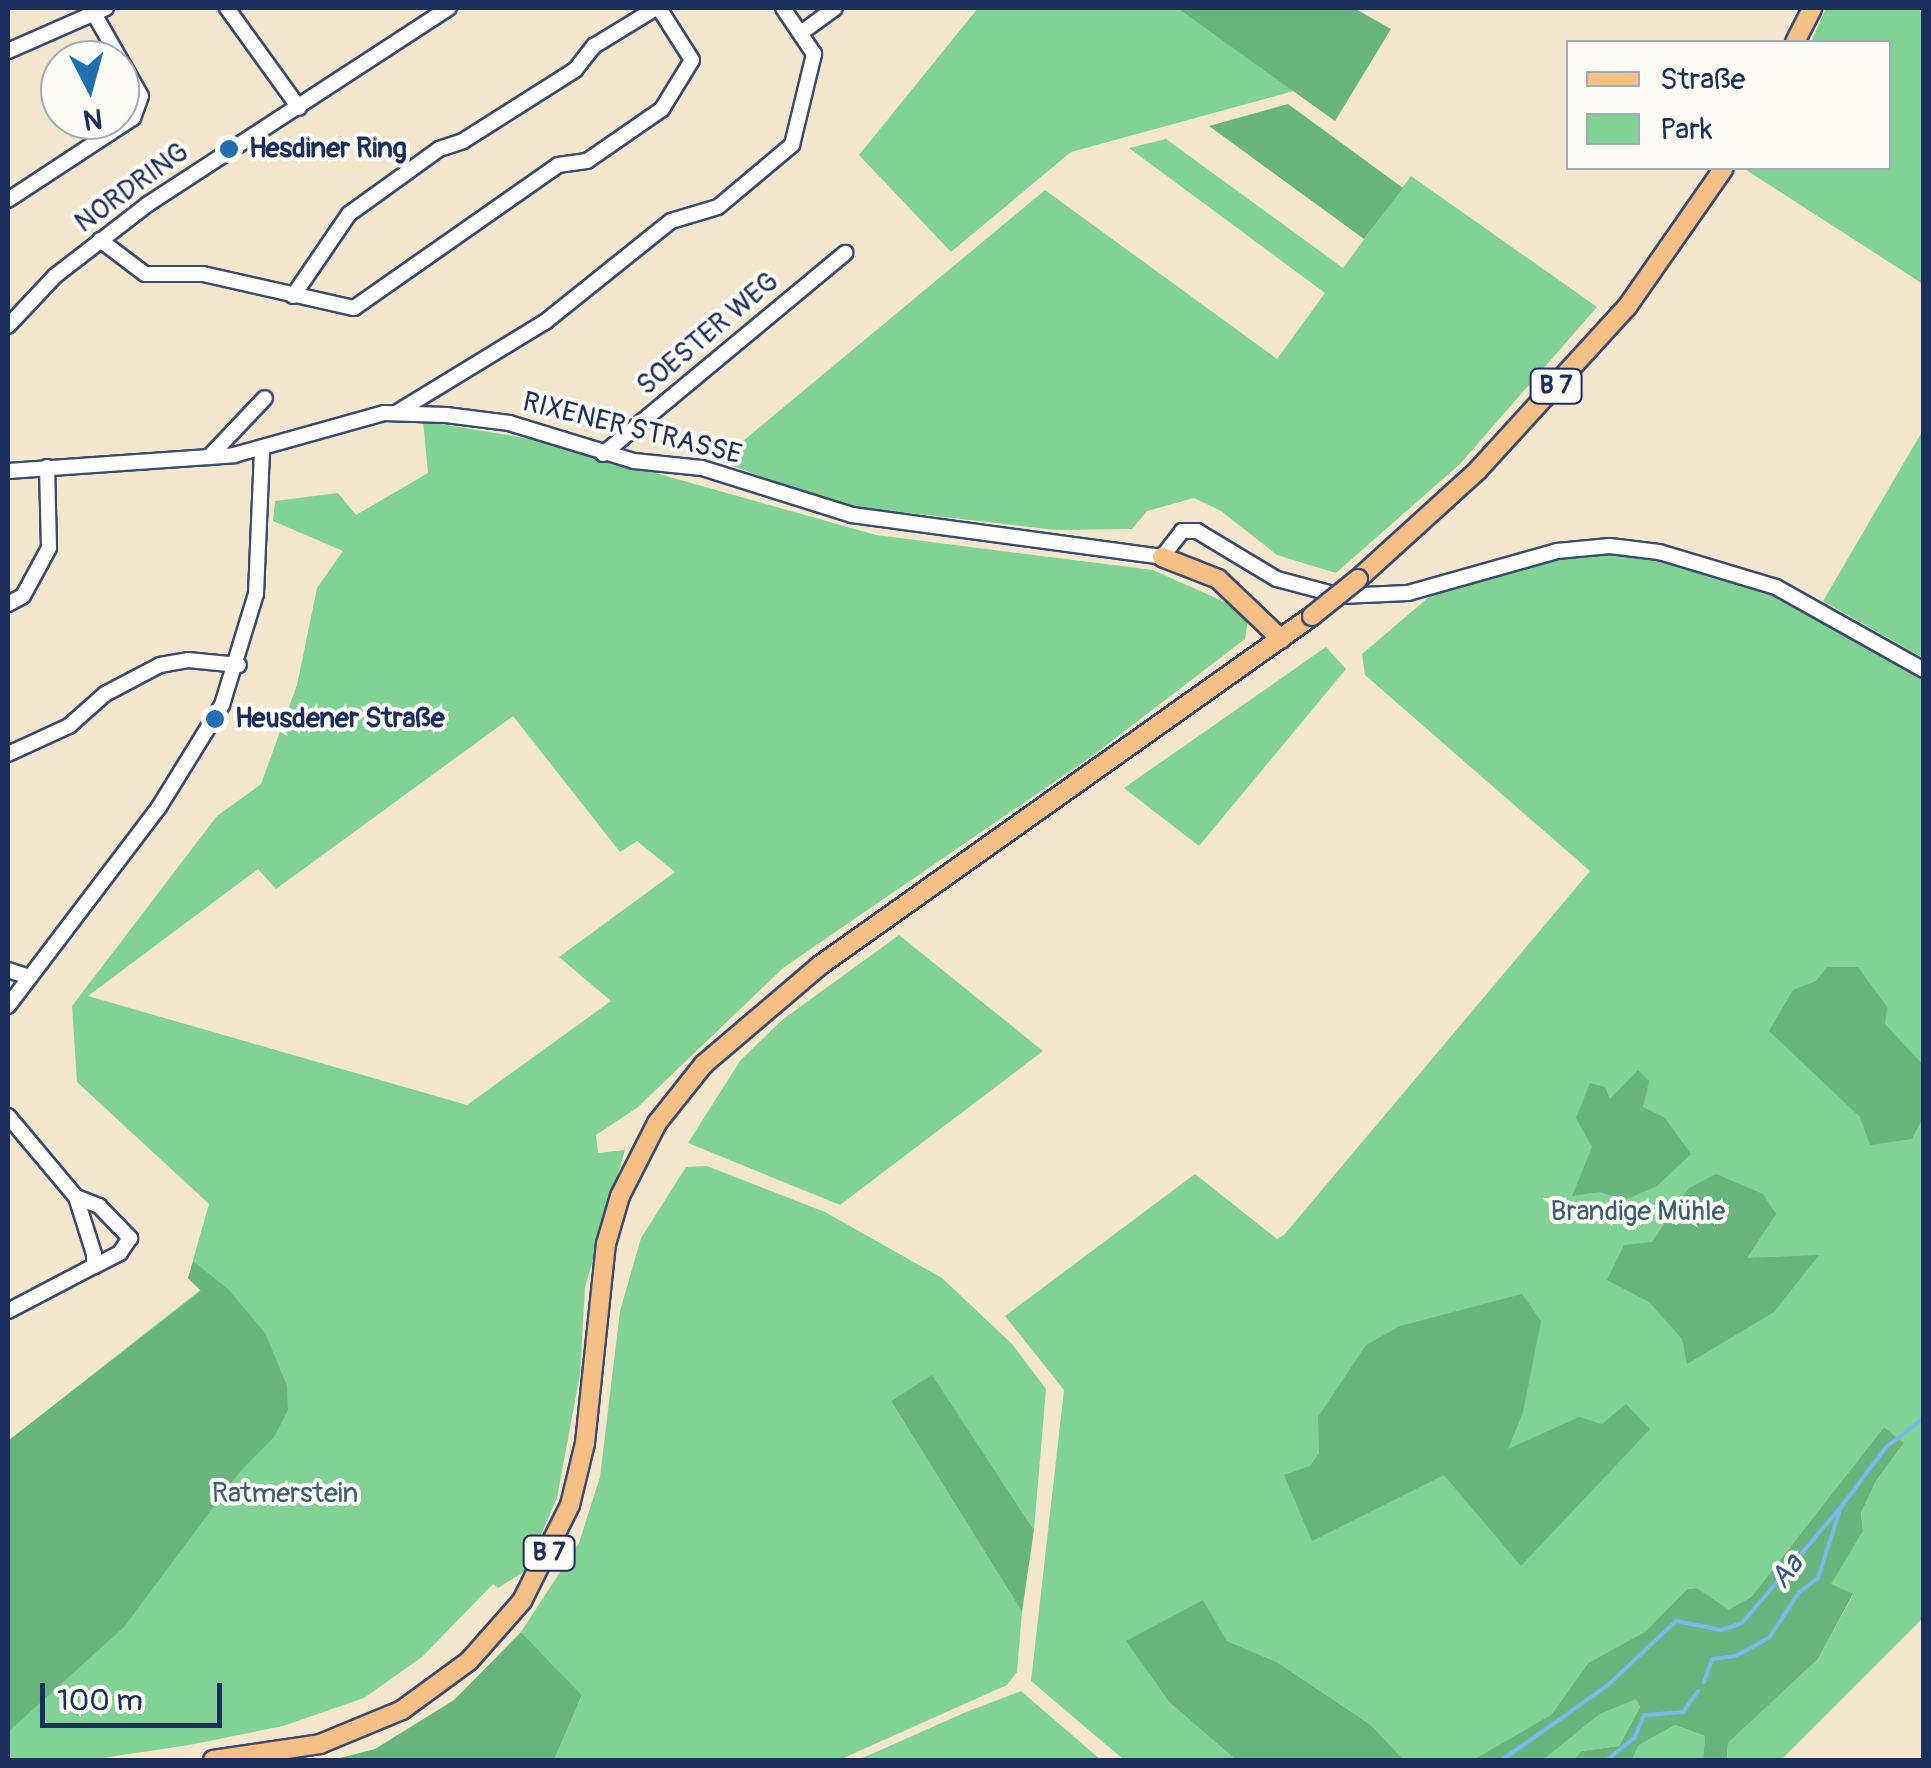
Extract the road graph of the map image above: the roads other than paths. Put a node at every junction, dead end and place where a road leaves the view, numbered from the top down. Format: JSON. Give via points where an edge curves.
{"nodes":[{"id":1,"x":227,"y":8,"type":"edge"},
{"id":2,"x":449,"y":8,"type":"edge"},
{"id":3,"x":658,"y":8,"type":"edge"},
{"id":4,"x":782,"y":8,"type":"edge"},
{"id":5,"x":835,"y":8,"type":"edge"},
{"id":6,"x":1812,"y":8,"type":"edge"},
{"id":7,"x":100,"y":10,"type":"edge"},
{"id":8,"x":801,"y":33,"type":"junction"},
{"id":9,"x":1796,"y":40,"type":"edge"},
{"id":10,"x":8,"y":51,"type":"edge"},
{"id":11,"x":298,"y":108,"type":"junction"},
{"id":12,"x":1723,"y":170,"type":"edge"},
{"id":13,"x":8,"y":200,"type":"edge"},
{"id":14,"x":100,"y":240,"type":"junction"},
{"id":15,"x":845,"y":252,"type":"dead end"},
{"id":16,"x":293,"y":296,"type":"junction"},
{"id":17,"x":8,"y":326,"type":"edge"},
{"id":18,"x":265,"y":398,"type":"dead end"},
{"id":19,"x":399,"y":411,"type":"junction"},
{"id":20,"x":262,"y":451,"type":"junction"},
{"id":21,"x":603,"y":454,"type":"junction"},
{"id":22,"x":209,"y":457,"type":"junction"},
{"id":23,"x":47,"y":467,"type":"junction"},
{"id":24,"x":8,"y":471,"type":"edge"},
{"id":25,"x":1162,"y":557,"type":"junction"},
{"id":26,"x":8,"y":604,"type":"edge"},
{"id":27,"x":1281,"y":640,"type":"junction"},
{"id":28,"x":239,"y":665,"type":"junction"},
{"id":29,"x":1924,"y":670,"type":"edge"},
{"id":30,"x":8,"y":754,"type":"edge"},
{"id":31,"x":8,"y":970,"type":"edge"},
{"id":32,"x":30,"y":977,"type":"junction"},
{"id":33,"x":8,"y":1006,"type":"edge"},
{"id":34,"x":8,"y":1116,"type":"edge"},
{"id":35,"x":76,"y":1197,"type":"junction"},
{"id":36,"x":94,"y":1266,"type":"junction"},
{"id":37,"x":8,"y":1311,"type":"edge"},
{"id":38,"x":214,"y":1760,"type":"edge"}],
"edges":[{"from":1,"to":11,"type":"street"},
{"from":2,"to":11,"type":"street","name":"NORDRING"},
{"from":3,"to":16,"type":"street","via":[[594,46],[576,70],[463,141],[432,152],[350,214]]},
{"from":3,"to":16,"type":"street","via":[[692,57],[662,110],[587,161],[558,165],[354,308]]},
{"from":4,"to":8,"type":"street"},
{"from":5,"to":8,"type":"street"},
{"from":6,"to":9,"type":"main road"},
{"from":7,"to":10,"type":"street"},
{"from":7,"to":13,"type":"street","via":[[142,96],[133,118]]},
{"from":8,"to":19,"type":"street","via":[[814,58],[792,145],[718,207],[671,221],[545,322]]},
{"from":11,"to":14,"type":"street","name":"NORDRING"},
{"from":12,"to":27,"type":"main road","number":"B 7","bridge":true,"via":[[1627,307],[1478,470]]},
{"from":14,"to":16,"type":"street","via":[[145,274],[197,273]]},
{"from":14,"to":17,"type":"street","name":"NORDRING"},
{"from":15,"to":21,"type":"street","name":"SOESTER WEG"},
{"from":18,"to":22,"type":"street"},
{"from":19,"to":20,"type":"street","name":"RIXENER STRASSE"},
{"from":19,"to":21,"type":"street","name":"RIXENER STRASSE","via":[[508,423]]},
{"from":20,"to":22,"type":"street","name":"RIXENER STRASSE"},
{"from":20,"to":28,"type":"street","via":[[262,546]]},
{"from":21,"to":25,"type":"street","name":"RIXENER STRASSE","via":[[702,468],[852,515]]},
{"from":22,"to":23,"type":"street","name":"RIXENER STRASSE"},
{"from":23,"to":24,"type":"street","name":"RIXENER STRASSE"},
{"from":23,"to":26,"type":"street","via":[[49,548],[23,596]]},
{"from":25,"to":27,"type":"main road","via":[[1229,586]]},
{"from":25,"to":29,"type":"street","via":[[1176,536],[1198,530],[1277,579],[1360,598],[1408,593],[1557,551],[1634,548],[1776,586]]},
{"from":27,"to":38,"type":"main road","number":"B 7","via":[[785,992],[713,1054],[641,1152],[606,1244],[585,1443],[570,1505],[522,1601],[469,1661],[402,1710],[320,1744]]},
{"from":28,"to":30,"type":"street","via":[[160,664],[105,694],[69,726]]},
{"from":28,"to":32,"type":"street","via":[[186,767]]},
{"from":31,"to":32,"type":"street"},
{"from":32,"to":33,"type":"street"},
{"from":34,"to":35,"type":"street"},
{"from":35,"to":36,"type":"street"},
{"from":35,"to":36,"type":"street","via":[[99,1206],[130,1238],[120,1253]]},
{"from":36,"to":37,"type":"street"}]}
